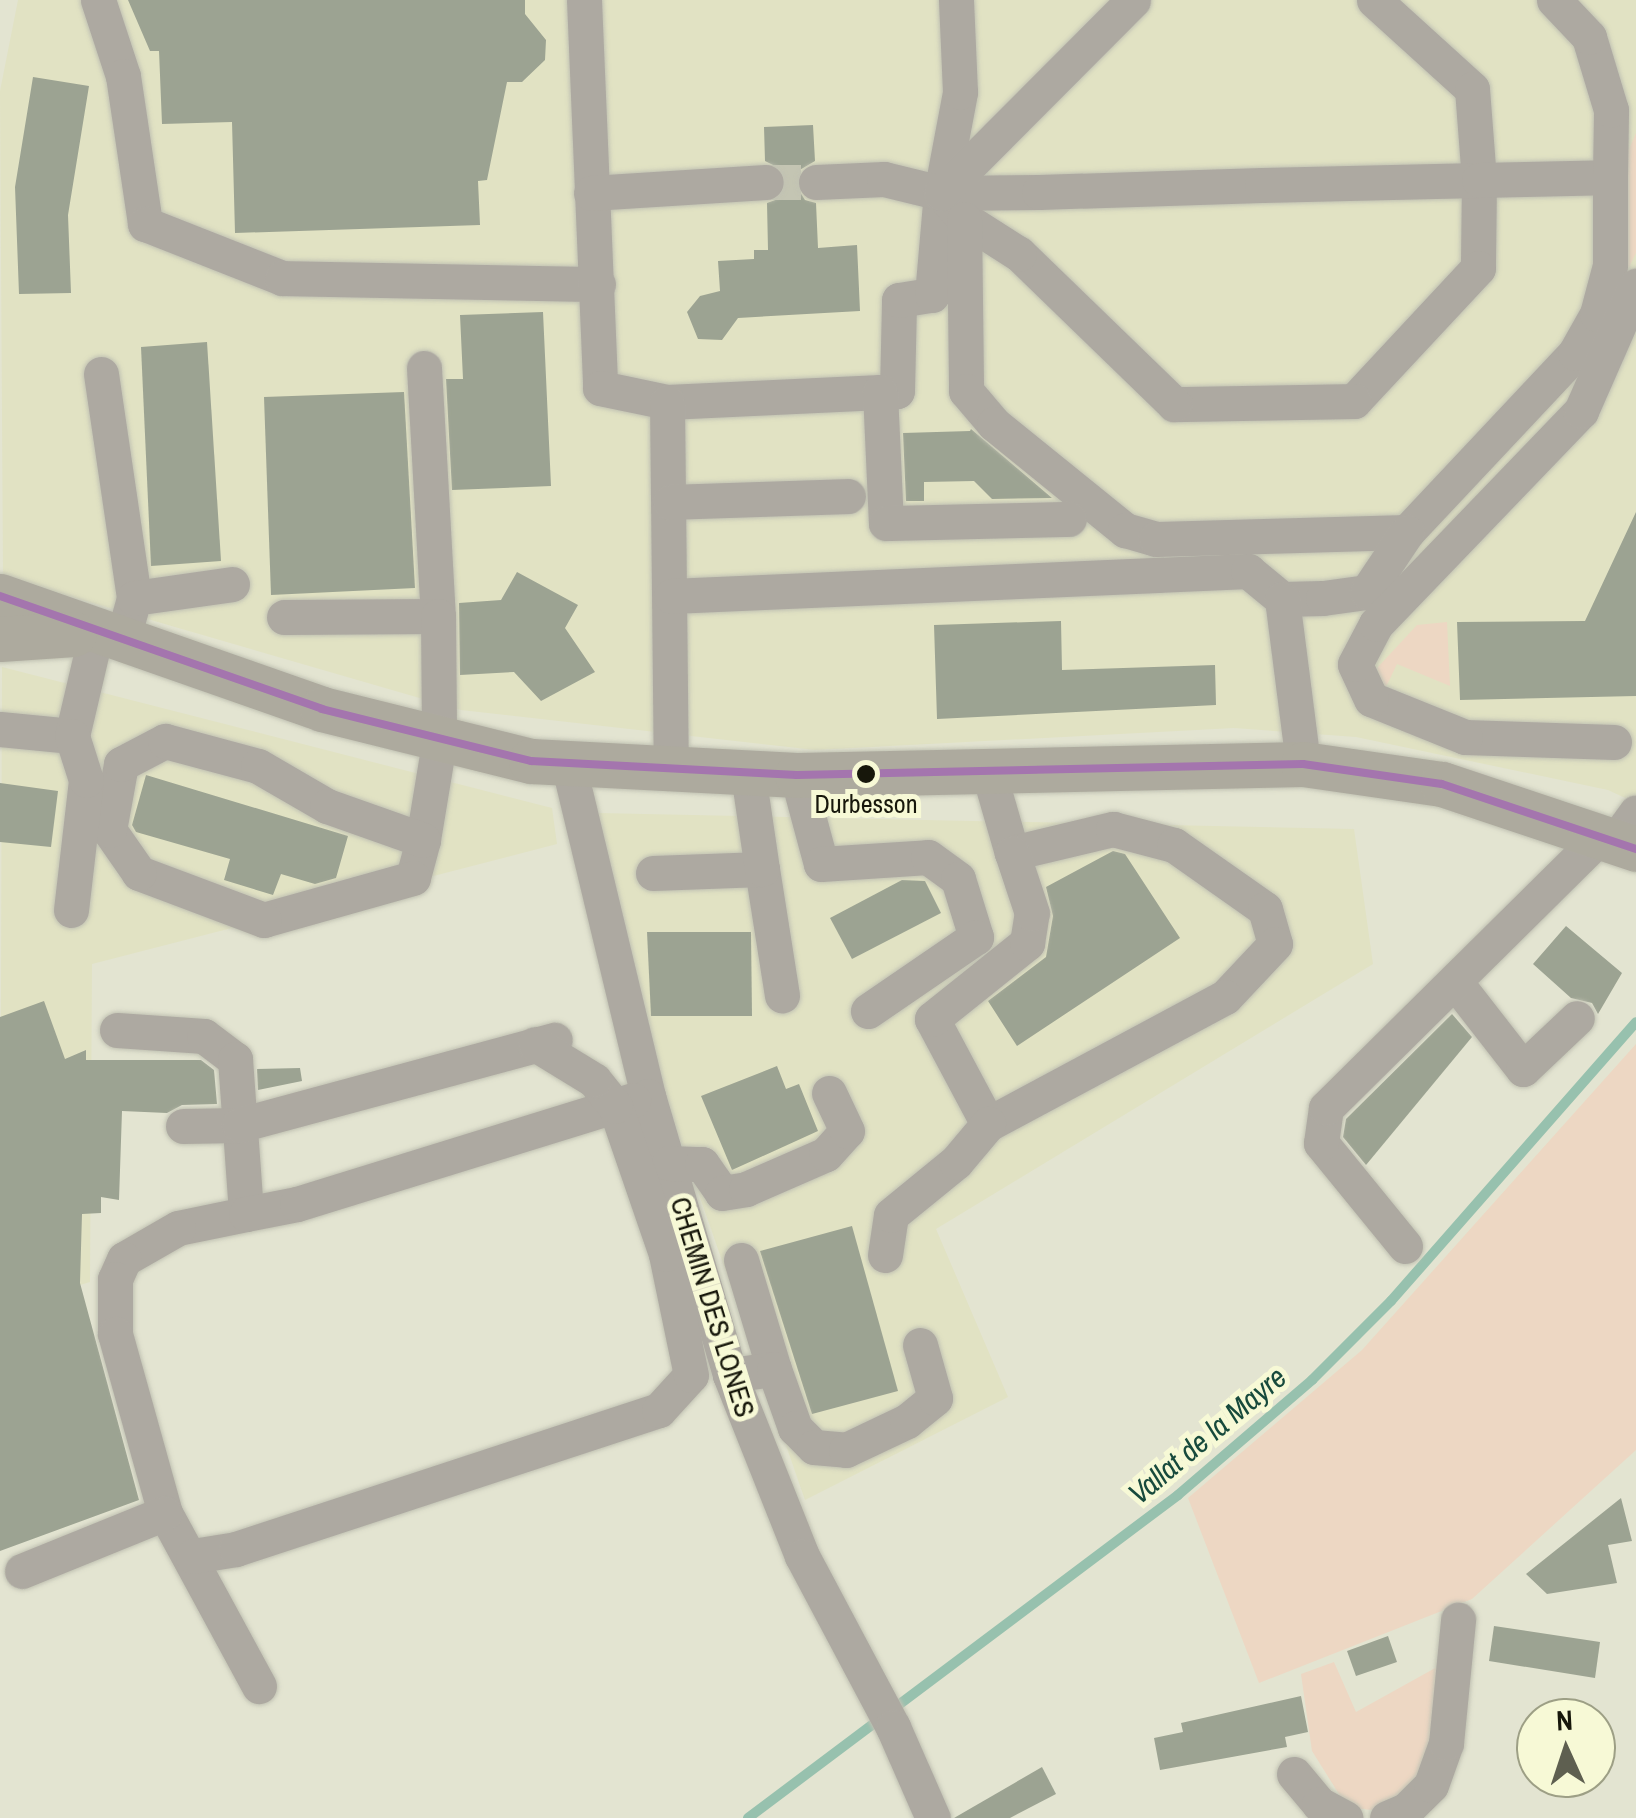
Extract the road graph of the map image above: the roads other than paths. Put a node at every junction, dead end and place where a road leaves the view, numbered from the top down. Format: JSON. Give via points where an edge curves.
{"nodes":[{"id":1,"x":98,"y":0,"type":"edge"},
{"id":2,"x":584,"y":0,"type":"edge"},
{"id":3,"x":956,"y":0,"type":"edge"},
{"id":4,"x":1133,"y":0,"type":"edge"},
{"id":5,"x":1374,"y":0,"type":"edge"},
{"id":6,"x":1554,"y":0,"type":"edge"},
{"id":7,"x":1623,"y":105,"type":"edge"},
{"id":8,"x":1610,"y":178,"type":"junction"},
{"id":9,"x":1479,"y":180,"type":"junction"},
{"id":10,"x":766,"y":182,"type":"tunnel mouth"},
{"id":11,"x":816,"y":182,"type":"tunnel mouth"},
{"id":12,"x":590,"y":193,"type":"junction"},
{"id":13,"x":940,"y":193,"type":"junction"},
{"id":14,"x":964,"y":220,"type":"junction"},
{"id":15,"x":598,"y":284,"type":"junction"},
{"id":16,"x":1636,"y":286,"type":"edge"},
{"id":17,"x":424,"y":368,"type":"dead end"},
{"id":18,"x":101,"y":374,"type":"dead end"},
{"id":19,"x":889,"y":392,"type":"junction"},
{"id":20,"x":667,"y":402,"type":"junction"},
{"id":21,"x":848,"y":496,"type":"dead end"},
{"id":22,"x":670,"y":502,"type":"junction"},
{"id":23,"x":1068,"y":519,"type":"dead end"},
{"id":24,"x":1406,"y":532,"type":"junction"},
{"id":25,"x":232,"y":584,"type":"dead end"},
{"id":26,"x":0,"y":596,"type":"edge"},
{"id":27,"x":671,"y":596,"type":"junction"},
{"id":28,"x":134,"y":598,"type":"junction"},
{"id":29,"x":1282,"y":599,"type":"junction"},
{"id":30,"x":438,"y":616,"type":"junction"},
{"id":31,"x":284,"y":617,"type":"dead end"},
{"id":32,"x":110,"y":638,"type":"junction"},
{"id":33,"x":0,"y":639,"type":"edge"},
{"id":34,"x":0,"y":730,"type":"edge"},
{"id":35,"x":72,"y":736,"type":"junction"},
{"id":36,"x":1614,"y":742,"type":"dead end"},
{"id":37,"x":440,"y":744,"type":"junction"},
{"id":38,"x":1303,"y":764,"type":"junction"},
{"id":39,"x":569,"y":767,"type":"junction"},
{"id":40,"x":988,"y":770,"type":"junction"},
{"id":41,"x":671,"y":773,"type":"junction"},
{"id":42,"x":748,"y":774,"type":"junction"},
{"id":43,"x":796,"y":775,"type":"junction"},
{"id":44,"x":1622,"y":834,"type":"edge"},
{"id":45,"x":423,"y":840,"type":"junction"},
{"id":46,"x":1012,"y":852,"type":"junction"},
{"id":47,"x":762,"y":869,"type":"junction"},
{"id":48,"x":652,"y":873,"type":"dead end"},
{"id":49,"x":71,"y":910,"type":"dead end"},
{"id":50,"x":1456,"y":982,"type":"junction"},
{"id":51,"x":782,"y":995,"type":"dead end"},
{"id":52,"x":868,"y":1011,"type":"dead end"},
{"id":53,"x":1577,"y":1018,"type":"dead end"},
{"id":54,"x":117,"y":1030,"type":"dead end"},
{"id":55,"x":829,"y":1093,"type":"dead end"},
{"id":56,"x":632,"y":1101,"type":"junction"},
{"id":57,"x":988,"y":1124,"type":"junction"},
{"id":58,"x":239,"y":1125,"type":"junction"},
{"id":59,"x":184,"y":1126,"type":"dead end"},
{"id":60,"x":668,"y":1164,"type":"junction"},
{"id":61,"x":246,"y":1214,"type":"junction"},
{"id":62,"x":1405,"y":1246,"type":"dead end"},
{"id":63,"x":884,"y":1255,"type":"dead end"},
{"id":64,"x":741,"y":1260,"type":"dead end"},
{"id":65,"x":920,"y":1345,"type":"dead end"},
{"id":66,"x":774,"y":1369,"type":"junction"},
{"id":67,"x":730,"y":1375,"type":"junction"},
{"id":68,"x":165,"y":1514,"type":"junction"},
{"id":69,"x":193,"y":1556,"type":"junction"},
{"id":70,"x":22,"y":1572,"type":"dead end"},
{"id":71,"x":1458,"y":1620,"type":"dead end"},
{"id":72,"x":258,"y":1686,"type":"dead end"},
{"id":73,"x":1294,"y":1774,"type":"dead end"},
{"id":74,"x":933,"y":1818,"type":"edge"},
{"id":75,"x":1345,"y":1818,"type":"edge"},
{"id":76,"x":1386,"y":1818,"type":"edge"}],
"edges":[{"from":1,"to":15,"type":"lane","via":[[124,76],[145,224],[282,278]]},
{"from":2,"to":12,"type":"lane"},
{"from":3,"to":13,"type":"lane","via":[[960,92]]},
{"from":4,"to":13,"type":"lane"},
{"from":5,"to":9,"type":"lane","via":[[1472,88]]},
{"from":6,"to":7,"type":"lane","via":[[1589,37]]},
{"from":7,"to":8,"type":"lane"},
{"from":8,"to":9,"type":"lane"},
{"from":8,"to":24,"type":"lane","via":[[1610,264],[1597,314],[1575,354]]},
{"from":9,"to":13,"type":"lane"},
{"from":9,"to":14,"type":"lane","via":[[1478,268],[1354,401],[1174,404],[1019,254]]},
{"from":10,"to":12,"type":"lane"},
{"from":11,"to":13,"type":"lane","via":[[884,178]]},
{"from":12,"to":15,"type":"lane"},
{"from":13,"to":14,"type":"lane"},
{"from":13,"to":19,"type":"lane","via":[[932,295],[899,300]]},
{"from":14,"to":24,"type":"lane","via":[[966,391],[994,424],[1124,530],[1156,539]]},
{"from":15,"to":20,"type":"lane","via":[[600,388]]},
{"from":16,"to":36,"type":"lane","via":[[1581,411],[1376,624],[1355,664],[1371,699],[1465,737]]},
{"from":17,"to":30,"type":"lane"},
{"from":18,"to":28,"type":"lane"},
{"from":19,"to":20,"type":"lane"},
{"from":19,"to":23,"type":"lane","via":[[886,523]]},
{"from":20,"to":22,"type":"lane"},
{"from":21,"to":22,"type":"lane"},
{"from":22,"to":27,"type":"lane"},
{"from":24,"to":29,"type":"lane","via":[[1367,592]]},
{"from":25,"to":28,"type":"lane"},
{"from":26,"to":32,"type":"main road"},
{"from":27,"to":29,"type":"lane","via":[[1248,571]]},
{"from":27,"to":41,"type":"lane"},
{"from":28,"to":32,"type":"lane"},
{"from":29,"to":38,"type":"lane"},
{"from":30,"to":31,"type":"lane"},
{"from":30,"to":37,"type":"lane"},
{"from":32,"to":33,"type":"main road"},
{"from":32,"to":35,"type":"lane"},
{"from":32,"to":37,"type":"main road"},
{"from":34,"to":35,"type":"lane"},
{"from":35,"to":49,"type":"lane","via":[[86,780]]},
{"from":37,"to":39,"type":"main road"},
{"from":37,"to":45,"type":"lane"},
{"from":38,"to":40,"type":"main road"},
{"from":38,"to":44,"type":"main road","via":[[1442,784]]},
{"from":39,"to":41,"type":"main road"},
{"from":39,"to":56,"type":"lane","name":"CHEMIN DES LONES"},
{"from":40,"to":43,"type":"main road"},
{"from":40,"to":46,"type":"lane"},
{"from":41,"to":42,"type":"main road"},
{"from":42,"to":43,"type":"main road"},
{"from":42,"to":47,"type":"lane"},
{"from":43,"to":52,"type":"lane","via":[[821,864],[928,857],[958,879],[976,937]]},
{"from":44,"to":50,"type":"lane"},
{"from":45,"to":45,"type":"lane","via":[[413,878],[264,920],[139,873],[109,830],[122,764],[165,740],[258,766],[327,806]]},
{"from":46,"to":57,"type":"lane","via":[[1032,913],[1027,943],[932,1018]]},
{"from":46,"to":57,"type":"lane","via":[[1114,829],[1174,845],[1264,909],[1275,944],[1226,997]]},
{"from":47,"to":48,"type":"lane"},
{"from":47,"to":51,"type":"lane"},
{"from":50,"to":53,"type":"lane","via":[[1523,1069]]},
{"from":50,"to":62,"type":"lane","via":[[1326,1108],[1321,1143]]},
{"from":54,"to":58,"type":"lane","via":[[204,1036],[235,1060]]},
{"from":55,"to":60,"type":"lane","via":[[847,1131],[826,1154],[722,1194],[702,1164]]},
{"from":56,"to":58,"type":"lane","via":[[548,1041]]},
{"from":56,"to":60,"type":"lane","name":"CHEMIN DES LONES"},
{"from":56,"to":61,"type":"lane"},
{"from":56,"to":69,"type":"lane","via":[[691,1375],[658,1410],[236,1550]]},
{"from":57,"to":63,"type":"lane","via":[[956,1162],[891,1215]]},
{"from":58,"to":59,"type":"lane"},
{"from":58,"to":61,"type":"lane"},
{"from":60,"to":67,"type":"lane","name":"CHEMIN DES LONES"},
{"from":61,"to":68,"type":"lane","via":[[178,1228],[124,1259],[115,1279],[115,1334]]},
{"from":64,"to":66,"type":"lane"},
{"from":65,"to":66,"type":"lane","via":[[935,1398],[907,1421],[846,1450],[814,1446],[795,1428]]},
{"from":66,"to":67,"type":"lane"},
{"from":67,"to":74,"type":"lane","name":"CHEMIN DES LONES","via":[[802,1556]]},
{"from":68,"to":69,"type":"lane"},
{"from":68,"to":70,"type":"lane"},
{"from":69,"to":72,"type":"lane"},
{"from":71,"to":76,"type":"lane","via":[[1446,1743],[1431,1785],[1406,1810]]},
{"from":73,"to":75,"type":"lane","via":[[1319,1804]]}]}
